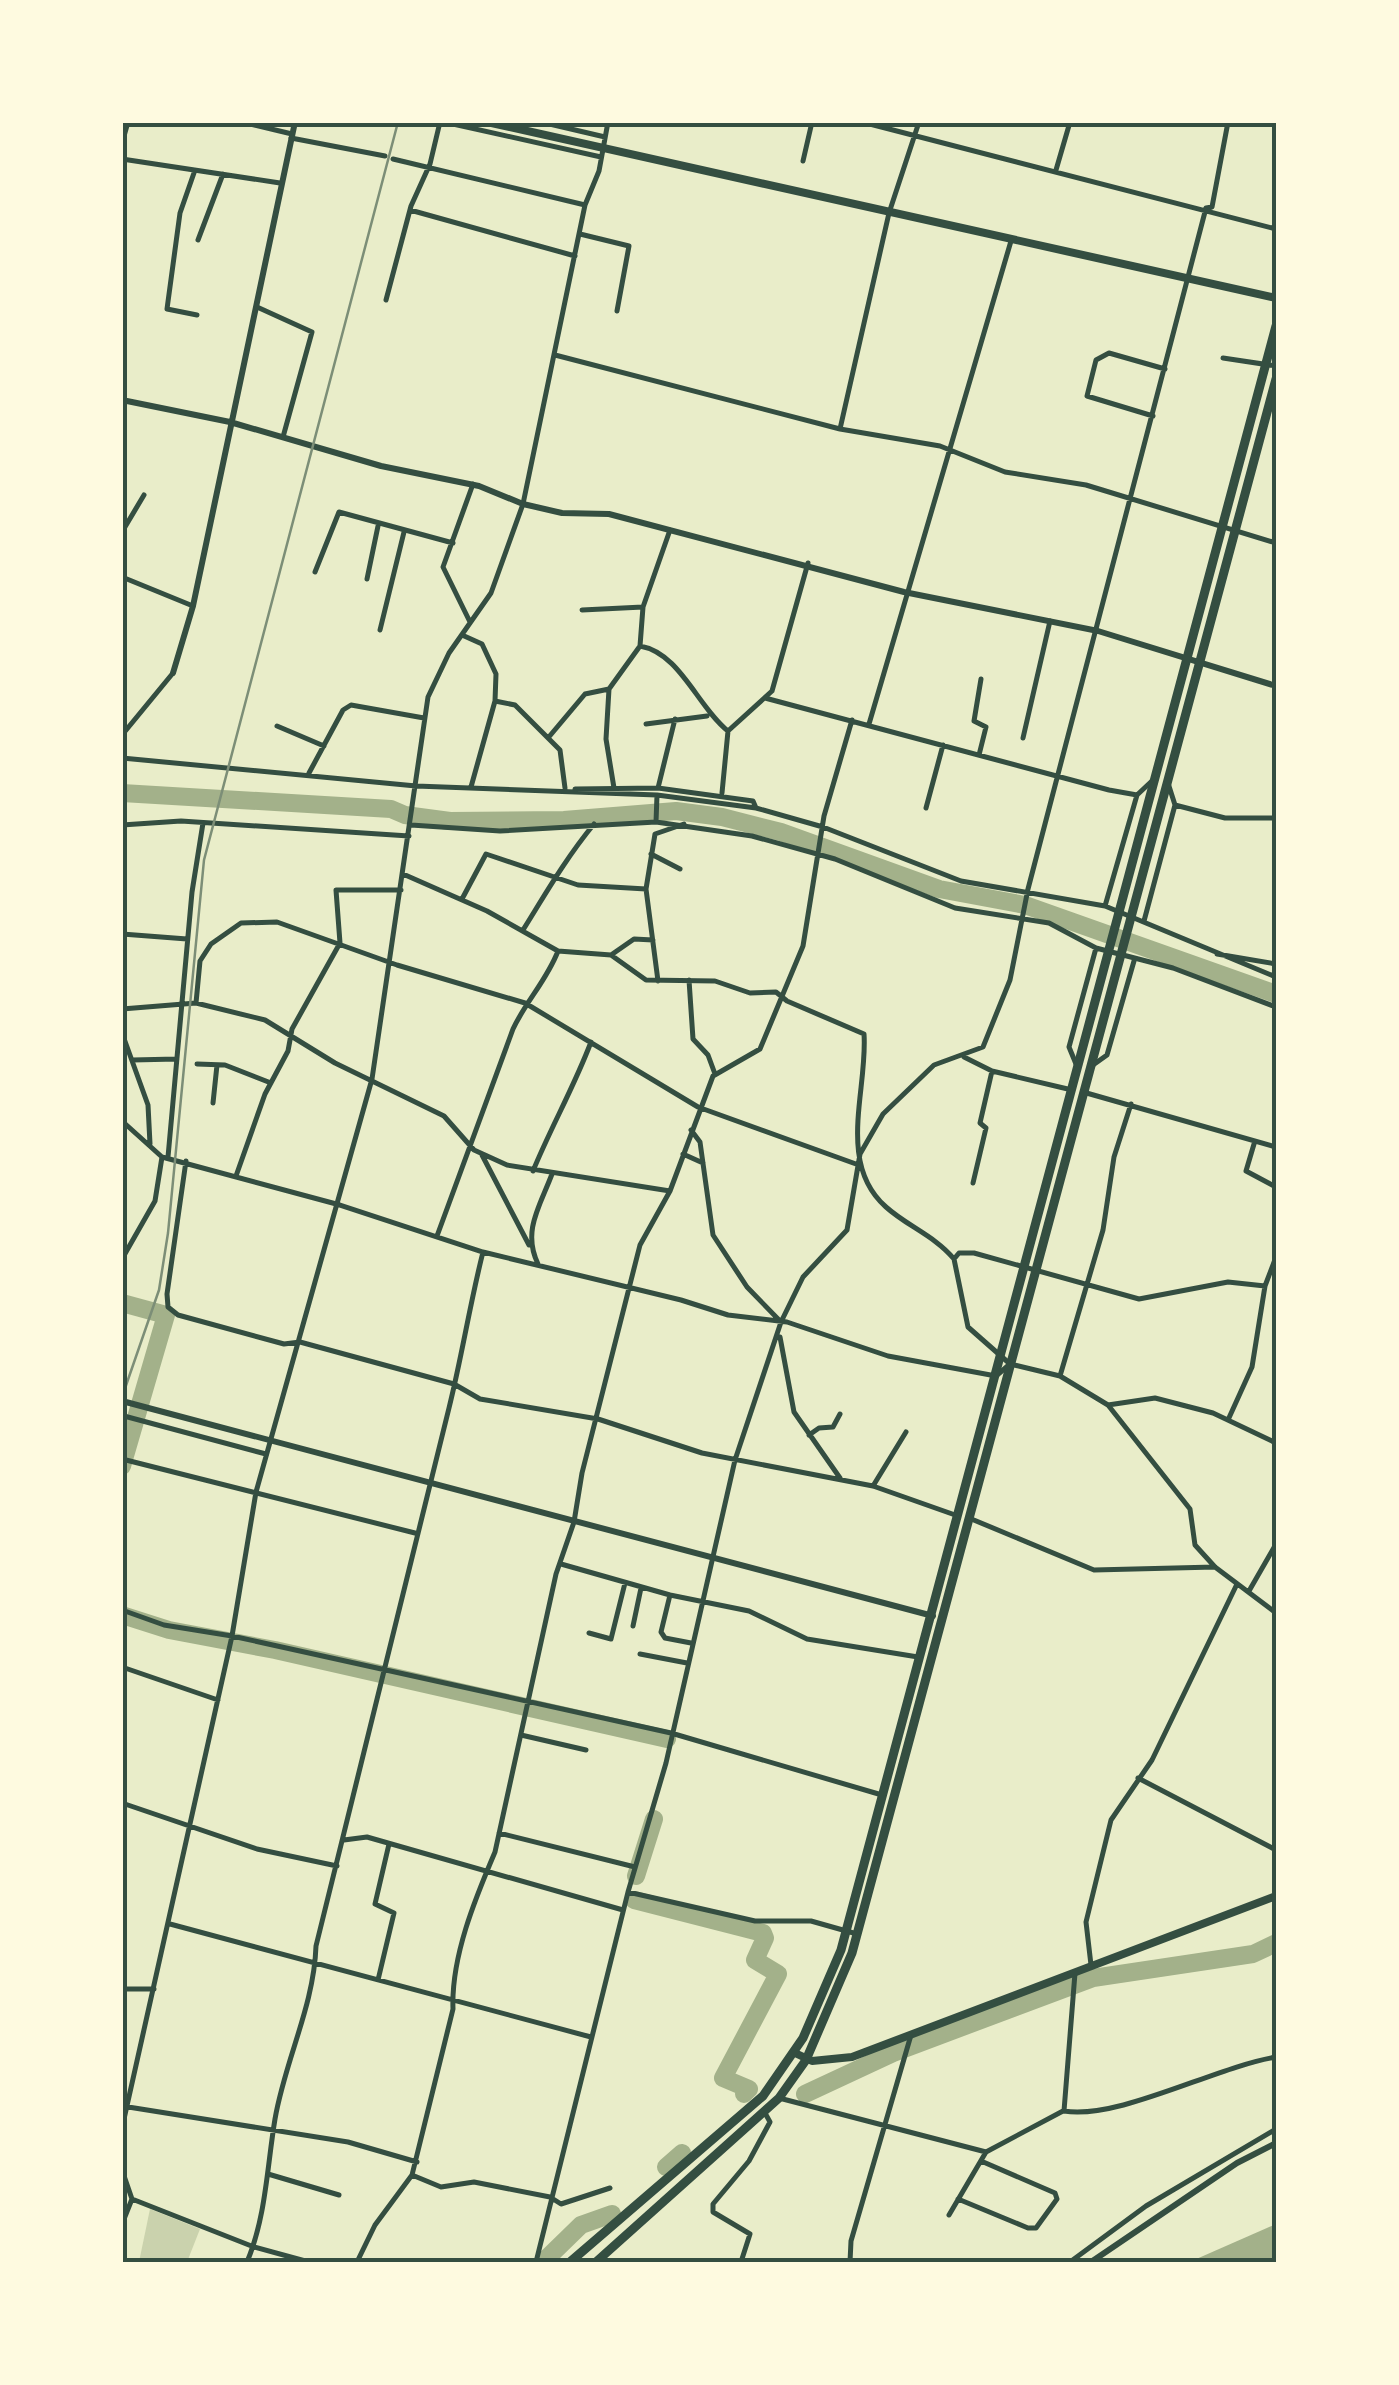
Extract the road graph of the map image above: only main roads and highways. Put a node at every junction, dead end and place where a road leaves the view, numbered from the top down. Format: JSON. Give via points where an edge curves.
{"nodes":[{"id":1,"x":487,"y":122,"type":"edge"},
{"id":2,"x":1276,"y":298,"type":"edge"},
{"id":3,"x":1276,"y":326,"type":"edge"},
{"id":4,"x":1272,"y":365,"type":"edge"},
{"id":5,"x":1276,"y":379,"type":"edge"},
{"id":6,"x":1193,"y":660,"type":"junction"},
{"id":7,"x":1131,"y":892,"type":"junction"},
{"id":8,"x":1109,"y":976,"type":"junction"},
{"id":9,"x":1078,"y":1091,"type":"junction"},
{"id":10,"x":1030,"y":1270,"type":"junction"},
{"id":11,"x":964,"y":1517,"type":"junction"},
{"id":12,"x":936,"y":1617,"type":"junction"},
{"id":13,"x":1276,"y":1896,"type":"edge"},
{"id":14,"x":852,"y":1932,"type":"junction"},
{"id":15,"x":795,"y":2053,"type":"junction"},
{"id":16,"x":806,"y":2060,"type":"junction"},
{"id":17,"x":570,"y":2262,"type":"edge"},
{"id":18,"x":596,"y":2262,"type":"edge"}],
"edges":[{"from":1,"to":2,"type":"main road","via":[[602,153]]},
{"from":3,"to":4,"type":"highway"},
{"from":4,"to":6,"type":"highway","via":[[1223,526]]},
{"from":5,"to":6,"type":"highway"},
{"from":6,"to":7,"type":"highway","via":[[1156,778]]},
{"from":6,"to":7,"type":"highway","via":[[1168,781]]},
{"from":7,"to":8,"type":"highway"},
{"from":8,"to":9,"type":"highway","via":[[1091,1066]]},
{"from":8,"to":9,"type":"highway","via":[[1078,1067]]},
{"from":9,"to":10,"type":"highway"},
{"from":10,"to":11,"type":"highway"},
{"from":10,"to":11,"type":"highway","via":[[1002,1352]]},
{"from":11,"to":12,"type":"highway"},
{"from":12,"to":14,"type":"highway","via":[[894,1799]]},
{"from":12,"to":14,"type":"highway","via":[[883,1795]]},
{"from":13,"to":16,"type":"main road","via":[[909,2039],[852,2057]]},
{"from":14,"to":15,"type":"highway"},
{"from":14,"to":16,"type":"highway"},
{"from":15,"to":16,"type":"main road"},
{"from":15,"to":17,"type":"highway","via":[[744,2114]]},
{"from":16,"to":18,"type":"highway","via":[[779,2098]]}]}
